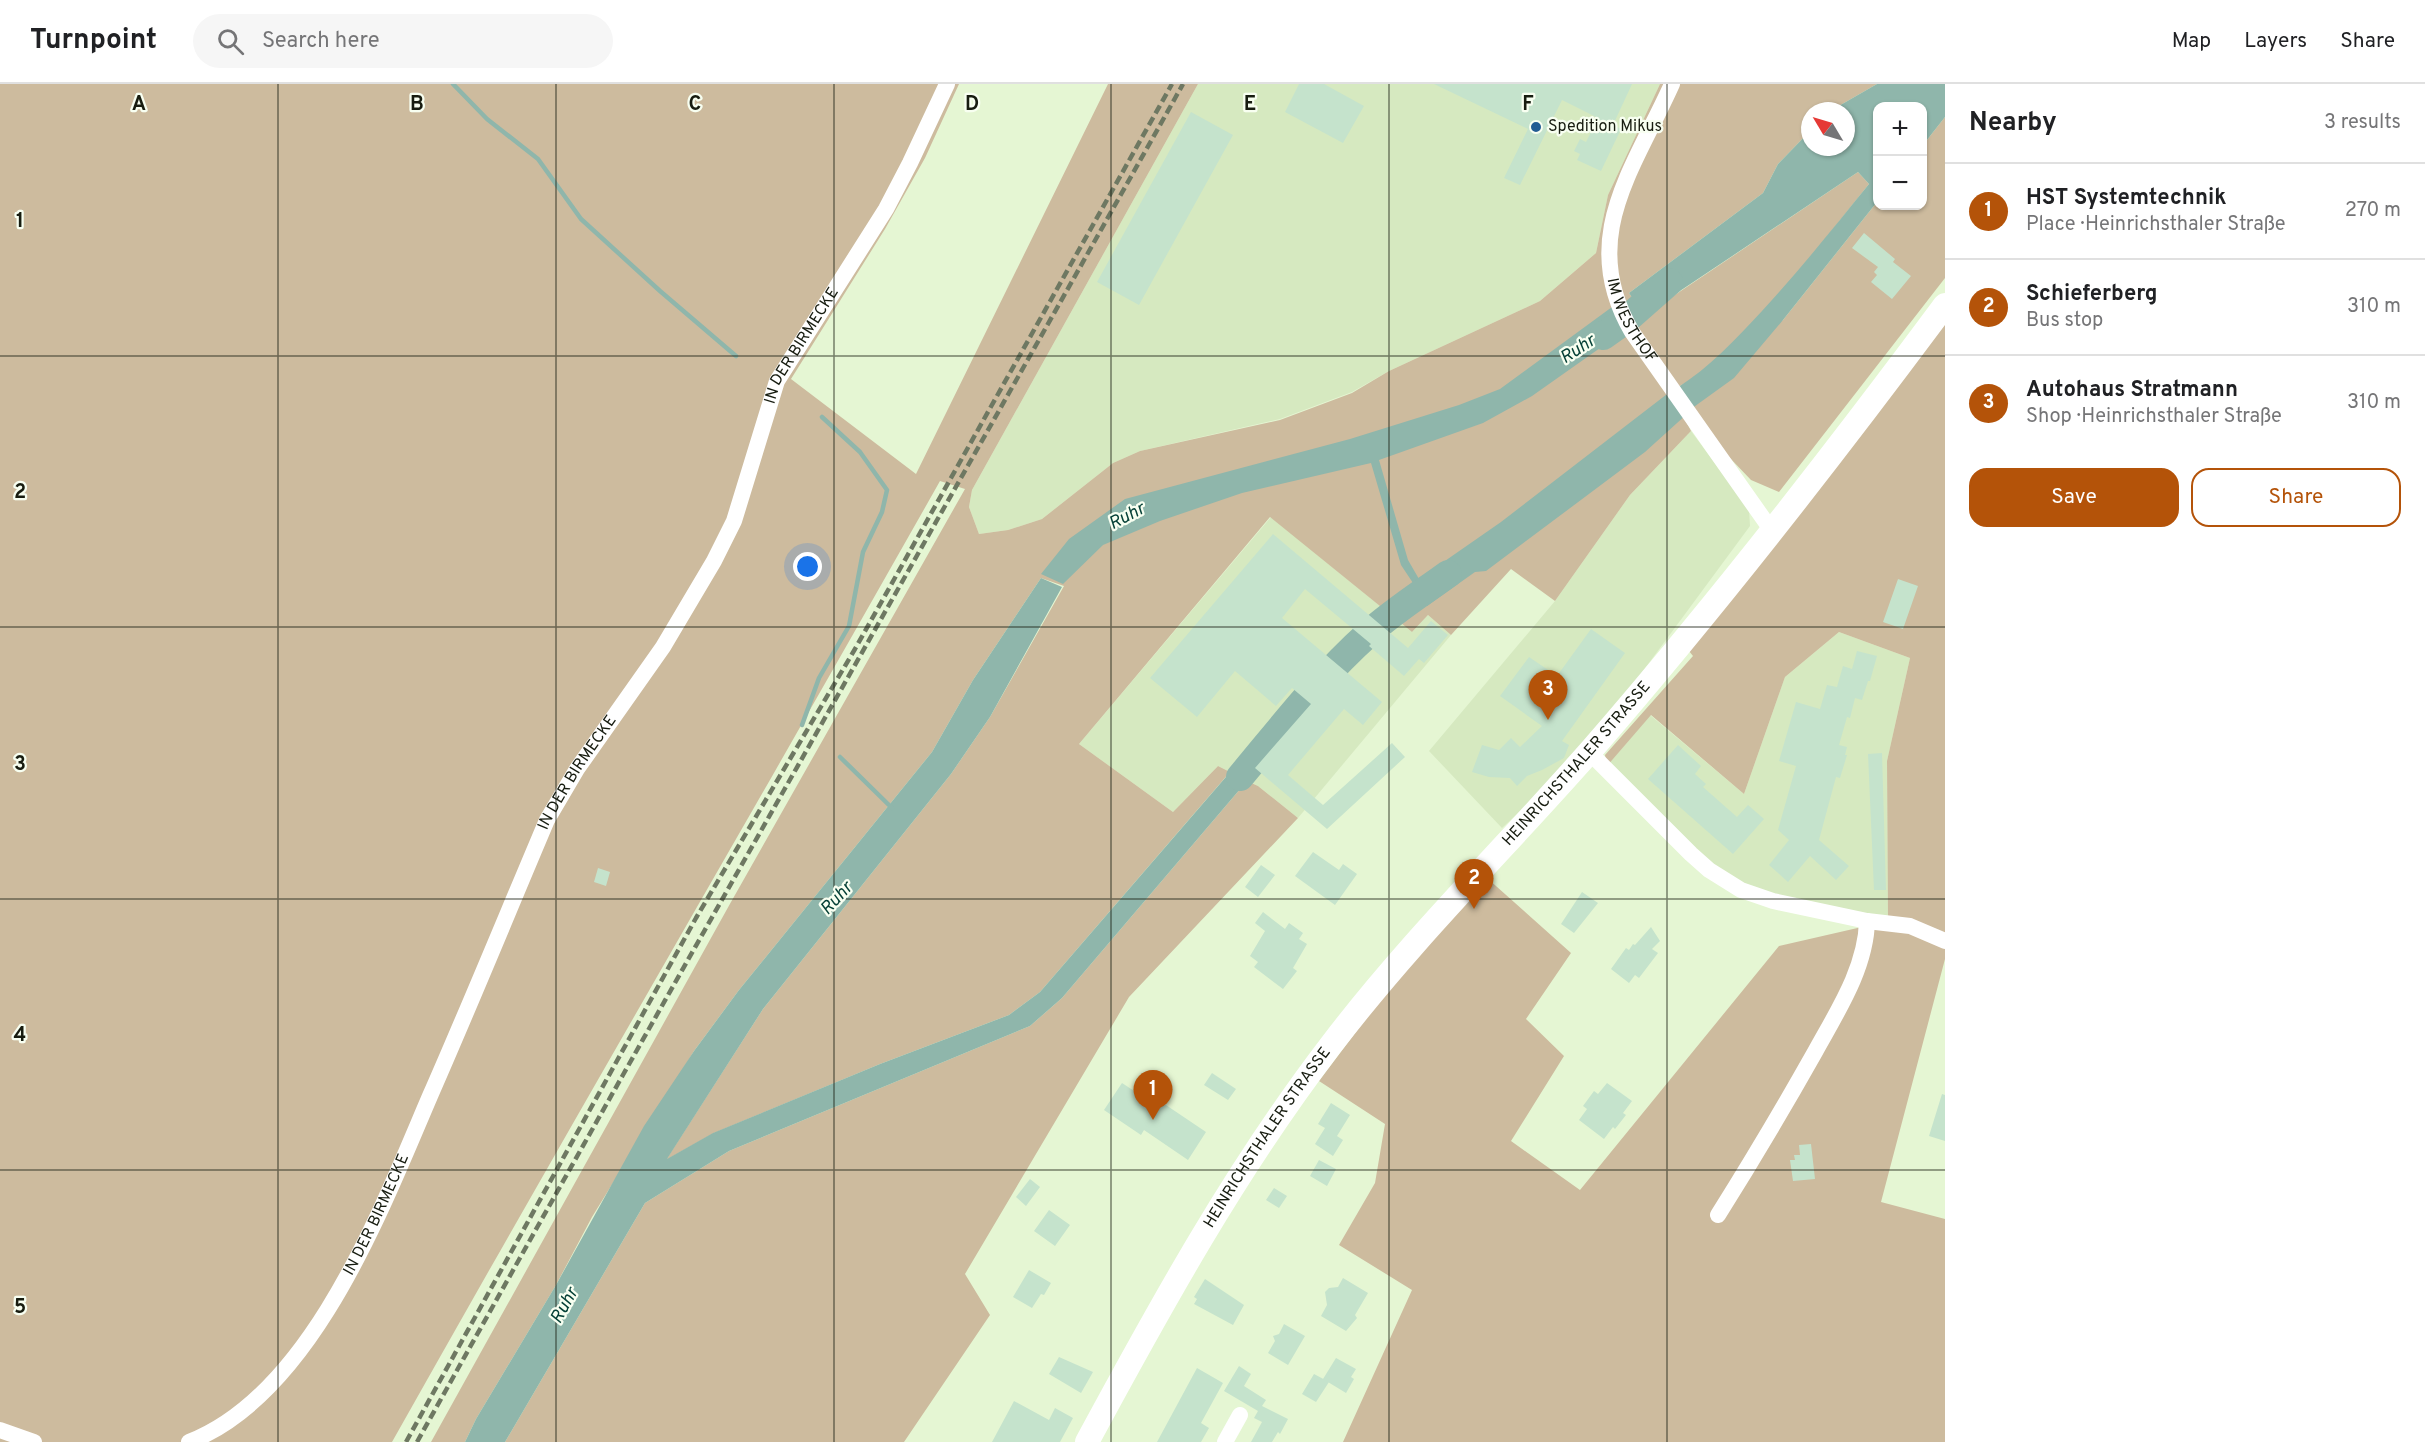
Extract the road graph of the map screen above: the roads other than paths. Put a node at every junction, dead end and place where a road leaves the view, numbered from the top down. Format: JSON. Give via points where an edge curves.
{"nodes":[{"id":1,"x":947,"y":84,"type":"edge"},
{"id":2,"x":1672,"y":84,"type":"edge"},
{"id":3,"x":1945,"y":305,"type":"edge"},
{"id":4,"x":1772,"y":531,"type":"junction"},
{"id":5,"x":1589,"y":752,"type":"junction"},
{"id":6,"x":1867,"y":921,"type":"junction"},
{"id":7,"x":1945,"y":941,"type":"edge"},
{"id":8,"x":1718,"y":1215,"type":"dead end"},
{"id":9,"x":1240,"y":1415,"type":"dead end"},
{"id":10,"x":0,"y":1430,"type":"edge"},
{"id":11,"x":34,"y":1442,"type":"edge"},
{"id":12,"x":189,"y":1442,"type":"edge"},
{"id":13,"x":1087,"y":1442,"type":"edge"},
{"id":14,"x":1225,"y":1442,"type":"edge"}],
"edges":[{"from":1,"to":12,"type":"street","name":"IN DER BIRMECKE","via":[[886,209],[777,381],[734,521],[714,561],[663,647],[577,769],[547,820],[390,1188],[347,1278],[314,1331],[270,1386],[233,1416]]},
{"from":2,"to":4,"type":"street","name":"IM WESTHOF","via":[[1623,186],[1614,214],[1609,268],[1616,300],[1636,339]]},
{"from":3,"to":4,"type":"main road","name":"HEINRICHSTHALER STRASSE"},
{"from":4,"to":5,"type":"main road","name":"HEINRICHSTHALER STRASSE"},
{"from":5,"to":6,"type":"street","via":[[1691,854],[1726,882],[1773,901]]},
{"from":5,"to":13,"type":"main road","name":"HEINRICHSTHALER STRASSE","via":[[1413,944],[1330,1046],[1229,1191]]},
{"from":6,"to":7,"type":"street","via":[[1910,926]]},
{"from":6,"to":8,"type":"street","via":[[1865,950],[1842,1002]]},
{"from":9,"to":14,"type":"street"},
{"from":10,"to":11,"type":"street"}]}
